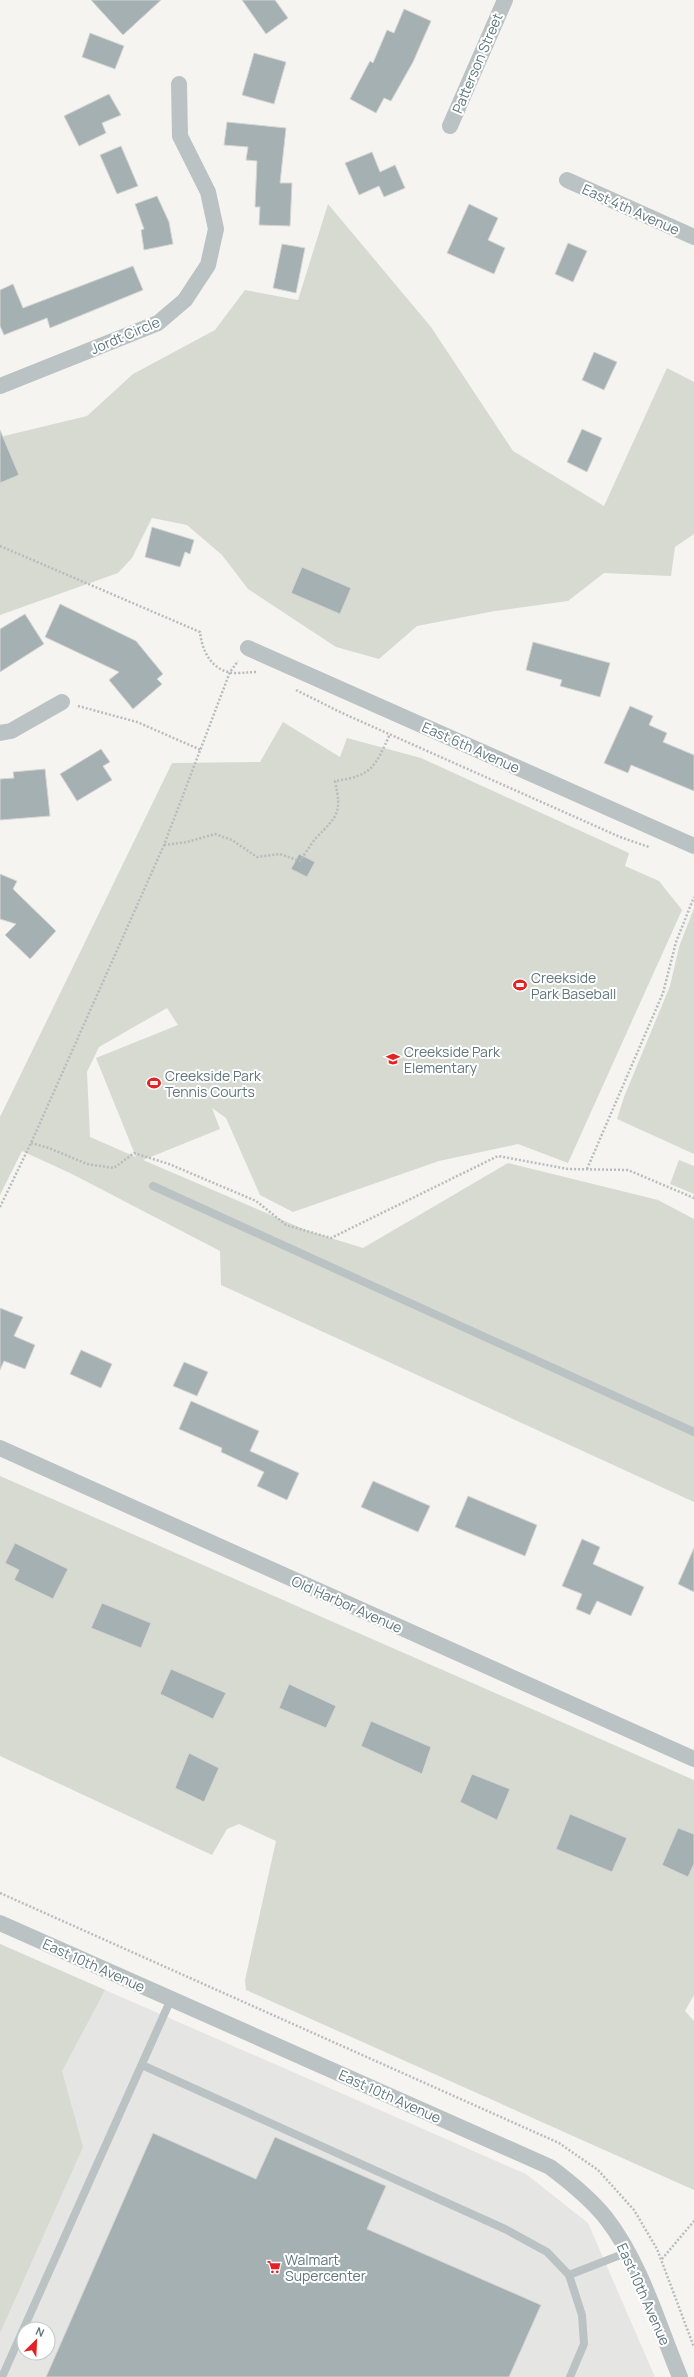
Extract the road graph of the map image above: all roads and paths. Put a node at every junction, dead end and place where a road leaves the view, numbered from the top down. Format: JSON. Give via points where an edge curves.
{"nodes":[{"id":1,"x":505,"y":0,"type":"edge"},
{"id":2,"x":179,"y":84,"type":"dead end"},
{"id":3,"x":450,"y":126,"type":"dead end"},
{"id":4,"x":567,"y":180,"type":"dead end"},
{"id":5,"x":694,"y":237,"type":"edge"},
{"id":6,"x":0,"y":386,"type":"edge"},
{"id":7,"x":0,"y":546,"type":"edge"},
{"id":8,"x":248,"y":648,"type":"joint"},
{"id":9,"x":230,"y":672,"type":"junction"},
{"id":10,"x":259,"y":672,"type":"dead end"},
{"id":11,"x":294,"y":689,"type":"dead end"},
{"id":12,"x":62,"y":702,"type":"joint"},
{"id":13,"x":0,"y":733,"type":"edge"},
{"id":14,"x":390,"y":734,"type":"junction"},
{"id":15,"x":201,"y":750,"type":"junction"},
{"id":16,"x":164,"y":845,"type":"junction"},
{"id":17,"x":694,"y":846,"type":"edge"},
{"id":18,"x":656,"y":848,"type":"dead end"},
{"id":19,"x":694,"y":897,"type":"edge"},
{"id":20,"x":31,"y":1143,"type":"junction"},
{"id":21,"x":587,"y":1169,"type":"junction"},
{"id":22,"x":153,"y":1186,"type":"dead end"},
{"id":23,"x":694,"y":1198,"type":"edge"},
{"id":24,"x":0,"y":1207,"type":"edge"},
{"id":25,"x":694,"y":1432,"type":"edge"},
{"id":26,"x":0,"y":1448,"type":"edge"},
{"id":27,"x":694,"y":1760,"type":"edge"},
{"id":28,"x":0,"y":1923,"type":"edge"},
{"id":29,"x":170,"y":1999,"type":"junction"},
{"id":30,"x":142,"y":2065,"type":"junction"},
{"id":31,"x":694,"y":2221,"type":"edge"},
{"id":32,"x":628,"y":2252,"type":"junction"},
{"id":33,"x":661,"y":2259,"type":"dead end"},
{"id":34,"x":569,"y":2275,"type":"junction"},
{"id":35,"x":2,"y":2377,"type":"edge"},
{"id":36,"x":570,"y":2377,"type":"edge"},
{"id":37,"x":680,"y":2377,"type":"edge"}],
"edges":[{"from":1,"to":3,"type":"street","name":"Patterson Street"},
{"from":2,"to":6,"type":"street","name":"Jordt Circle","via":[[180,136],[208,192],[216,229],[208,265],[185,300],[158,323]]},
{"from":4,"to":5,"type":"street","name":"East 4th Avenue"},
{"from":7,"to":9,"type":"path","via":[[200,632],[206,656],[214,665]]},
{"from":8,"to":9,"type":"path"},
{"from":8,"to":17,"type":"street","name":"East 6th Avenue"},
{"from":9,"to":10,"type":"path"},
{"from":9,"to":15,"type":"path"},
{"from":11,"to":14,"type":"path"},
{"from":12,"to":13,"type":"street","via":[[11,731]]},
{"from":12,"to":15,"type":"path","via":[[138,722]]},
{"from":14,"to":16,"type":"path","via":[[374,766],[364,775],[335,781],[339,798],[338,813],[300,861],[280,854],[257,857],[232,840],[215,834]]},
{"from":14,"to":18,"type":"path","via":[[620,837]]},
{"from":15,"to":16,"type":"path"},
{"from":16,"to":20,"type":"path"},
{"from":19,"to":21,"type":"path","via":[[676,942],[664,993]]},
{"from":20,"to":21,"type":"path","via":[[87,1164],[114,1168],[134,1153],[169,1164],[256,1201],[286,1225],[331,1238],[498,1156],[568,1169]]},
{"from":20,"to":24,"type":"path"},
{"from":21,"to":23,"type":"path","via":[[628,1170]]},
{"from":22,"to":25,"type":"lane"},
{"from":26,"to":27,"type":"street","name":"Old Harbor Avenue"},
{"from":28,"to":29,"type":"street","name":"East 10th Avenue"},
{"from":29,"to":30,"type":"lane"},
{"from":29,"to":32,"type":"street","name":"East 10th Avenue","via":[[550,2167],[577,2188],[605,2218]]},
{"from":30,"to":34,"type":"lane","via":[[505,2229],[547,2252]]},
{"from":30,"to":35,"type":"lane"},
{"from":31,"to":33,"type":"path"},
{"from":32,"to":34,"type":"lane"},
{"from":32,"to":37,"type":"street","name":"East 10th Avenue"},
{"from":34,"to":36,"type":"lane","via":[[582,2315],[584,2344]]}]}
